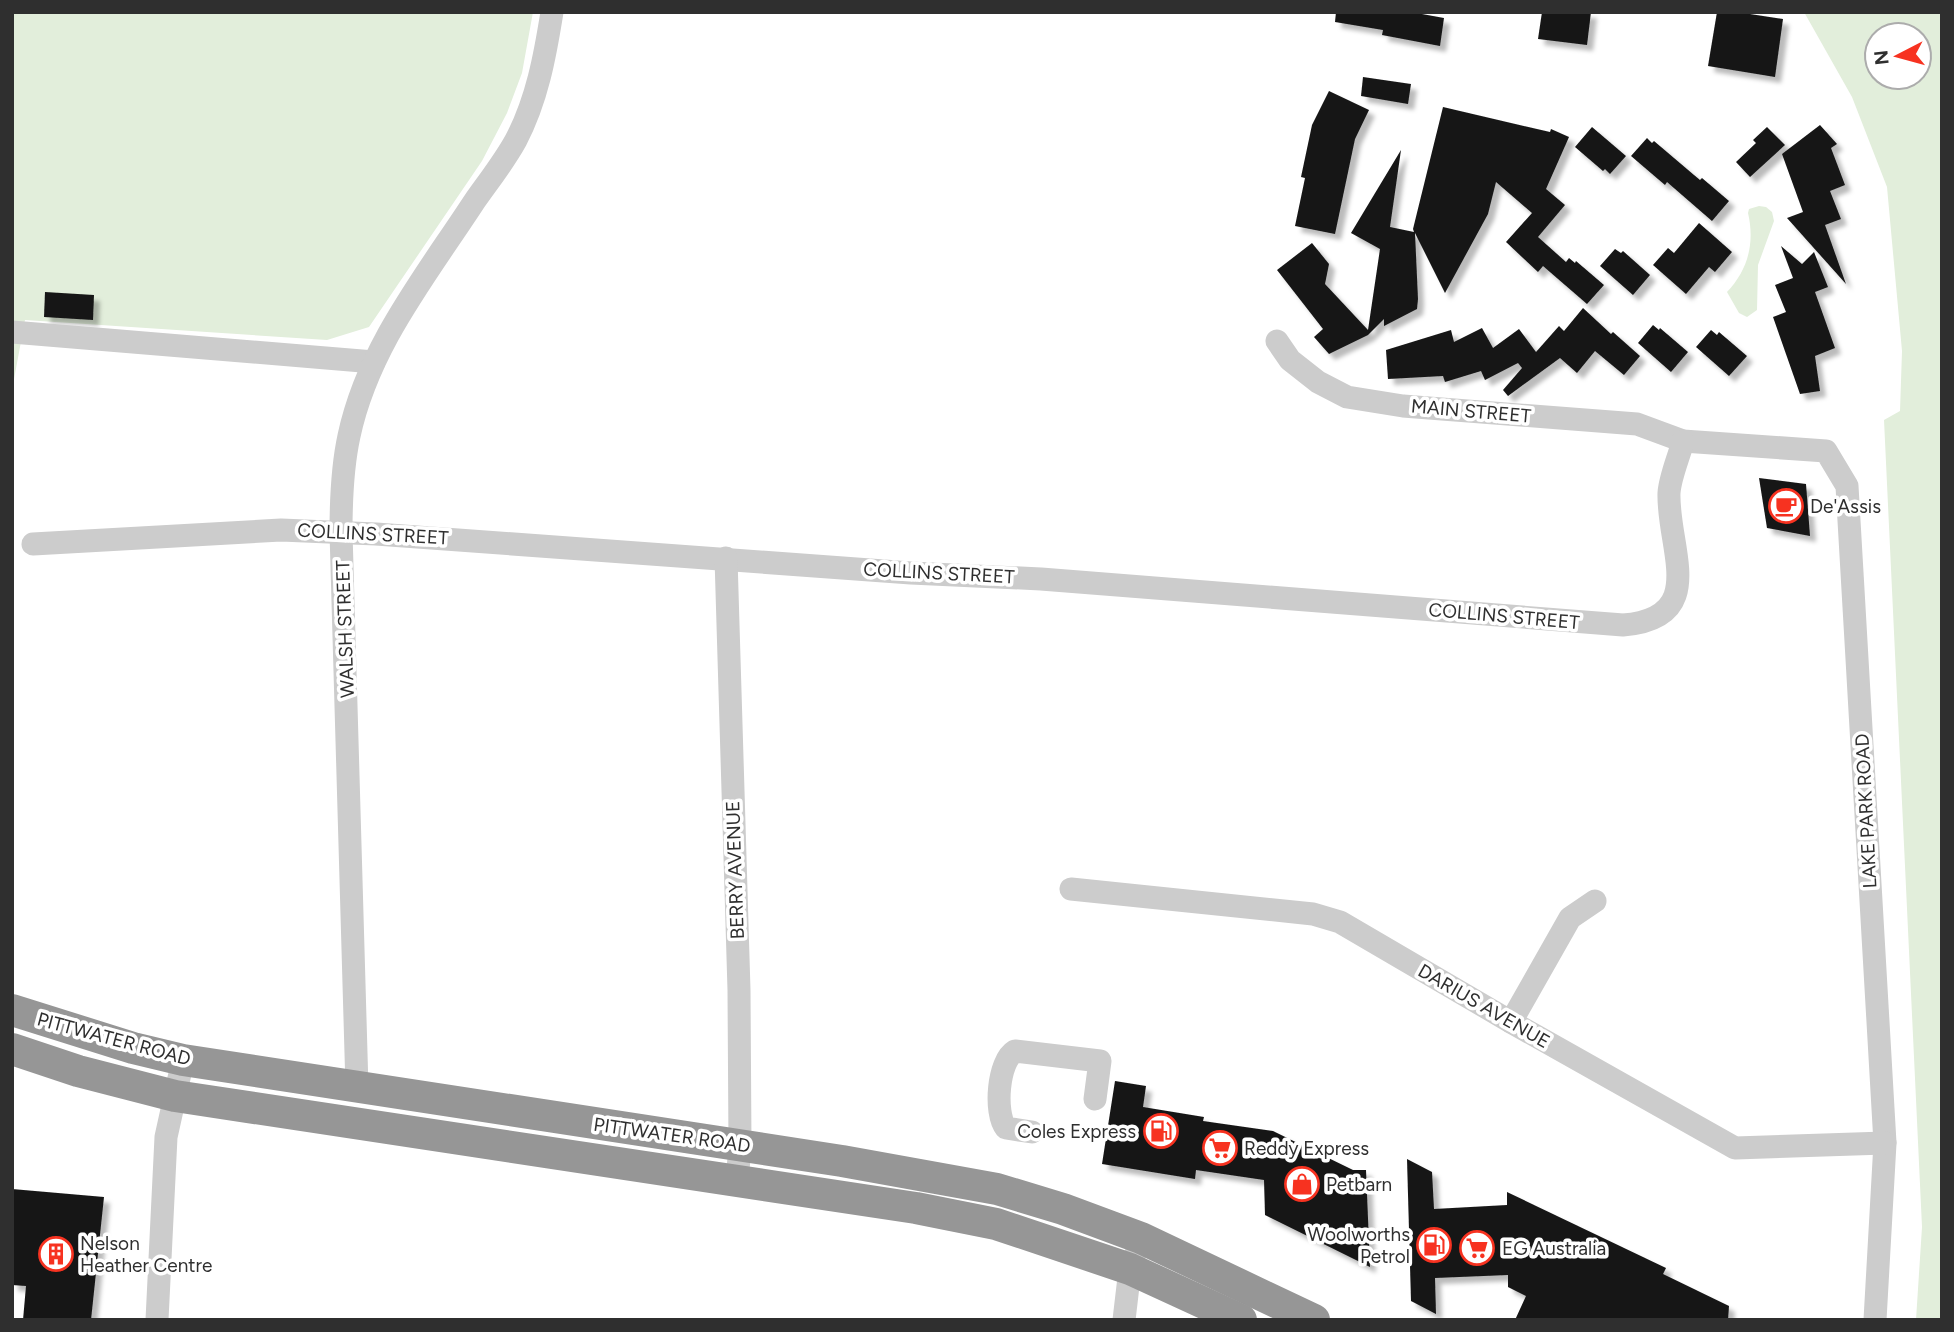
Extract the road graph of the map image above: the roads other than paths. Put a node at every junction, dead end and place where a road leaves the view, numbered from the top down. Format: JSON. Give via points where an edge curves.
{"nodes":[{"id":1,"x":552,"y":12,"type":"edge"},
{"id":2,"x":12,"y":331,"type":"edge"},
{"id":3,"x":1278,"y":341,"type":"dead end"},
{"id":4,"x":374,"y":362,"type":"junction"},
{"id":5,"x":1683,"y":441,"type":"junction"},
{"id":6,"x":341,"y":532,"type":"junction"},
{"id":7,"x":33,"y":544,"type":"dead end"},
{"id":8,"x":726,"y":558,"type":"junction"},
{"id":9,"x":1071,"y":889,"type":"dead end"},
{"id":10,"x":1595,"y":901,"type":"dead end"},
{"id":11,"x":12,"y":1010,"type":"edge"},
{"id":12,"x":1511,"y":1022,"type":"junction"},
{"id":13,"x":12,"y":1049,"type":"edge"},
{"id":14,"x":183,"y":1060,"type":"junction"},
{"id":15,"x":357,"y":1088,"type":"junction"},
{"id":16,"x":175,"y":1096,"type":"junction"},
{"id":17,"x":1096,"y":1099,"type":"dead end"},
{"id":18,"x":1032,"y":1132,"type":"dead end"},
{"id":19,"x":1885,"y":1143,"type":"junction"},
{"id":20,"x":740,"y":1145,"type":"junction"},
{"id":21,"x":737,"y":1182,"type":"junction"},
{"id":22,"x":1141,"y":1238,"type":"junction"},
{"id":23,"x":1130,"y":1269,"type":"junction"},
{"id":24,"x":157,"y":1320,"type":"edge"},
{"id":25,"x":1124,"y":1320,"type":"edge"},
{"id":26,"x":1241,"y":1320,"type":"edge"},
{"id":27,"x":1314,"y":1320,"type":"edge"},
{"id":28,"x":1875,"y":1320,"type":"edge"}],
"edges":[{"from":1,"to":4,"type":"street","name":"WALSH STREET","via":[[544,69],[516,139],[417,286]]},
{"from":2,"to":4,"type":"street"},
{"from":3,"to":5,"type":"street","name":"MAIN STREET","via":[[1290,360],[1347,397],[1403,406],[1637,424]]},
{"from":4,"to":6,"type":"street","name":"WALSH STREET","via":[[349,435]]},
{"from":5,"to":8,"type":"street","name":"COLLINS STREET","via":[[1669,492],[1678,570],[1674,599],[1661,616],[1642,624]]},
{"from":5,"to":19,"type":"street","name":"LAKE PARK ROAD","via":[[1826,451],[1847,486]]},
{"from":6,"to":7,"type":"street","name":"COLLINS STREET","via":[[281,530]]},
{"from":6,"to":8,"type":"street","name":"COLLINS STREET"},
{"from":6,"to":15,"type":"street","name":"WALSH STREET"},
{"from":8,"to":20,"type":"street","name":"BERRY AVENUE"},
{"from":9,"to":12,"type":"street","name":"DARIUS AVENUE","via":[[1313,914],[1340,922]]},
{"from":10,"to":12,"type":"street","via":[[1570,918]]},
{"from":11,"to":14,"type":"highway","name":"PITTWATER ROAD"},
{"from":12,"to":19,"type":"street","name":"DARIUS AVENUE","via":[[1735,1148]]},
{"from":13,"to":16,"type":"highway","name":"PITTWATER ROAD"},
{"from":14,"to":15,"type":"highway","name":"PITTWATER ROAD"},
{"from":14,"to":16,"type":"street"},
{"from":15,"to":20,"type":"highway","name":"PITTWATER ROAD"},
{"from":16,"to":21,"type":"highway","name":"PITTWATER ROAD"},
{"from":16,"to":24,"type":"street","via":[[166,1137]]},
{"from":17,"to":18,"type":"street","via":[[1100,1060],[1015,1051],[1004,1061],[999,1115],[1006,1128]]},
{"from":19,"to":28,"type":"street","name":"LAKE PARK ROAD"},
{"from":20,"to":21,"type":"street","name":"BERRY AVENUE"},
{"from":20,"to":22,"type":"highway","name":"PITTWATER ROAD","via":[[997,1189]]},
{"from":21,"to":23,"type":"highway","name":"PITTWATER ROAD","via":[[996,1224]]},
{"from":22,"to":23,"type":"street"},
{"from":22,"to":27,"type":"highway","name":"PITTWATER ROAD"},
{"from":23,"to":25,"type":"street"},
{"from":23,"to":26,"type":"highway","name":"PITTWATER ROAD"}]}
